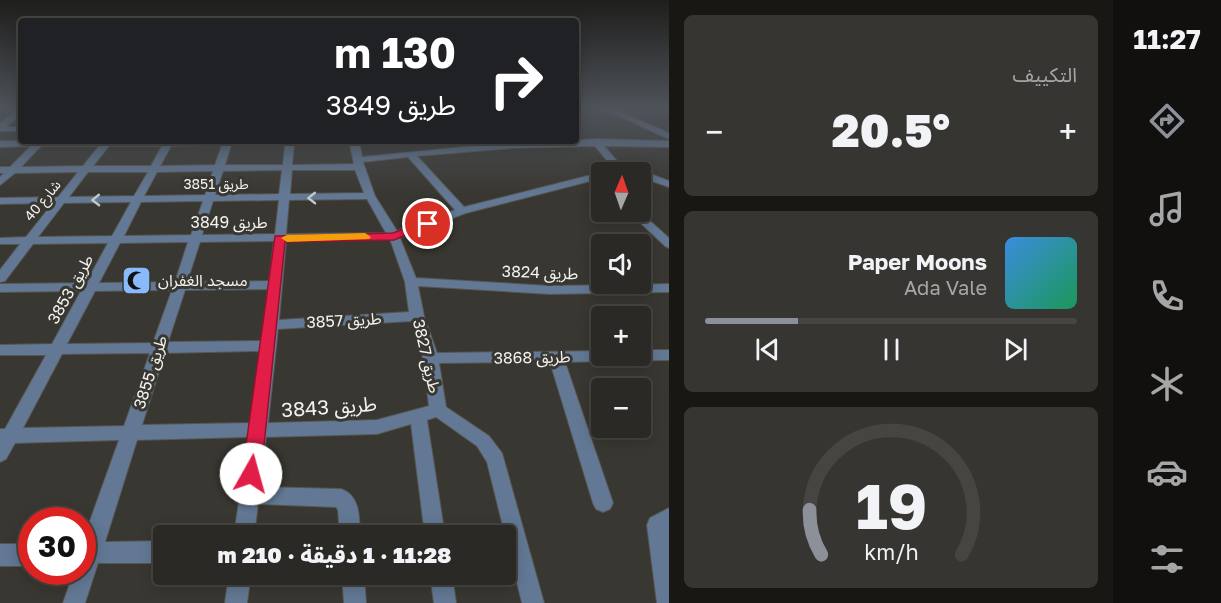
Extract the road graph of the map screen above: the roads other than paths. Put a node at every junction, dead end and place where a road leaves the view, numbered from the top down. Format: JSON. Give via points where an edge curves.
{"nodes":[{"id":1,"x":579,"y":142,"type":"edge"},
{"id":2,"x":597,"y":142,"type":"junction"},
{"id":3,"x":18,"y":143,"type":"edge"},
{"id":4,"x":0,"y":144,"type":"edge"},
{"id":5,"x":38,"y":144,"type":"edge"},
{"id":6,"x":106,"y":144,"type":"edge"},
{"id":7,"x":167,"y":144,"type":"edge"},
{"id":8,"x":226,"y":144,"type":"edge"},
{"id":9,"x":290,"y":144,"type":"edge"},
{"id":10,"x":355,"y":144,"type":"edge"},
{"id":11,"x":525,"y":144,"type":"edge"},
{"id":12,"x":669,"y":144,"type":"edge"},
{"id":13,"x":410,"y":154,"type":"junction"},
{"id":14,"x":613,"y":162,"type":"edge"},
{"id":15,"x":358,"y":164,"type":"junction"},
{"id":16,"x":288,"y":167,"type":"junction"},
{"id":17,"x":153,"y":168,"type":"junction"},
{"id":18,"x":218,"y":168,"type":"junction"},
{"id":19,"x":87,"y":169,"type":"junction"},
{"id":20,"x":12,"y":170,"type":"junction"},
{"id":21,"x":0,"y":171,"type":"edge"},
{"id":22,"x":651,"y":177,"type":"edge"},
{"id":23,"x":591,"y":178,"type":"edge"},
{"id":24,"x":0,"y":182,"type":"edge"},
{"id":25,"x":669,"y":184,"type":"edge"},
{"id":26,"x":370,"y":196,"type":"junction"},
{"id":27,"x":208,"y":198,"type":"junction"},
{"id":28,"x":285,"y":198,"type":"junction"},
{"id":29,"x":137,"y":199,"type":"junction"},
{"id":30,"x":61,"y":200,"type":"junction"},
{"id":31,"x":0,"y":201,"type":"edge"},
{"id":32,"x":462,"y":211,"type":"junction"},
{"id":33,"x":645,"y":222,"type":"edge"},
{"id":34,"x":394,"y":236,"type":"junction"},
{"id":35,"x":280,"y":238,"type":"junction"},
{"id":36,"x":194,"y":239,"type":"junction"},
{"id":37,"x":0,"y":240,"type":"edge"},
{"id":38,"x":116,"y":240,"type":"junction"},
{"id":39,"x":27,"y":241,"type":"junction"},
{"id":40,"x":669,"y":244,"type":"edge"},
{"id":41,"x":0,"y":278,"type":"edge"},
{"id":42,"x":411,"y":282,"type":"junction"},
{"id":43,"x":178,"y":285,"type":"junction"},
{"id":44,"x":273,"y":285,"type":"junction"},
{"id":45,"x":91,"y":286,"type":"junction"},
{"id":46,"x":0,"y":288,"type":"edge"},
{"id":47,"x":669,"y":288,"type":"edge"},
{"id":48,"x":417,"y":316,"type":"junction"},
{"id":49,"x":271,"y":325,"type":"junction"},
{"id":50,"x":269,"y":346,"type":"junction"},
{"id":51,"x":158,"y":348,"type":"junction"},
{"id":52,"x":0,"y":350,"type":"edge"},
{"id":53,"x":55,"y":350,"type":"junction"},
{"id":54,"x":651,"y":355,"type":"edge"},
{"id":55,"x":669,"y":355,"type":"edge"},
{"id":56,"x":556,"y":357,"type":"junction"},
{"id":57,"x":591,"y":357,"type":"edge"},
{"id":58,"x":431,"y":358,"type":"junction"},
{"id":59,"x":438,"y":411,"type":"junction"},
{"id":60,"x":418,"y":416,"type":"junction"},
{"id":61,"x":256,"y":432,"type":"junction"},
{"id":62,"x":129,"y":434,"type":"junction"},
{"id":63,"x":5,"y":436,"type":"edge"},
{"id":64,"x":0,"y":454,"type":"edge"},
{"id":65,"x":249,"y":495,"type":"junction"},
{"id":66,"x":603,"y":503,"type":"dead end"},
{"id":67,"x":663,"y":521,"type":"edge"},
{"id":68,"x":245,"y":525,"type":"edge"},
{"id":69,"x":348,"y":525,"type":"edge"},
{"id":70,"x":433,"y":525,"type":"edge"},
{"id":71,"x":96,"y":528,"type":"edge"},
{"id":72,"x":153,"y":552,"type":"edge"},
{"id":73,"x":96,"y":553,"type":"edge"},
{"id":74,"x":0,"y":555,"type":"edge"},
{"id":75,"x":18,"y":555,"type":"edge"},
{"id":76,"x":79,"y":585,"type":"edge"},
{"id":77,"x":238,"y":585,"type":"edge"},
{"id":78,"x":354,"y":585,"type":"edge"},
{"id":79,"x":443,"y":585,"type":"edge"},
{"id":80,"x":74,"y":603,"type":"edge"},
{"id":81,"x":236,"y":603,"type":"edge"},
{"id":82,"x":355,"y":603,"type":"edge"},
{"id":83,"x":445,"y":603,"type":"edge"},
{"id":84,"x":533,"y":603,"type":"edge"},
{"id":85,"x":668,"y":603,"type":"edge"}],
"edges":[{"from":1,"to":2,"type":"street"},
{"from":2,"to":12,"type":"street"},
{"from":2,"to":14,"type":"street"},
{"from":3,"to":4,"type":"street"},
{"from":5,"to":20,"type":"street"},
{"from":6,"to":19,"type":"street","name":"شارع 40"},
{"from":7,"to":17,"type":"street","name":"طريق 3853"},
{"from":8,"to":18,"type":"street","name":"طريق 3855"},
{"from":9,"to":16,"type":"street"},
{"from":10,"to":15,"type":"street","name":"طريق 3827"},
{"from":11,"to":13,"type":"street"},
{"from":13,"to":15,"type":"street"},
{"from":13,"to":32,"type":"street"},
{"from":15,"to":16,"type":"street"},
{"from":15,"to":26,"type":"street","name":"طريق 3827"},
{"from":16,"to":18,"type":"street"},
{"from":16,"to":28,"type":"street"},
{"from":17,"to":18,"type":"street"},
{"from":17,"to":19,"type":"street"},
{"from":17,"to":29,"type":"street","name":"طريق 3853"},
{"from":18,"to":27,"type":"street","name":"طريق 3855"},
{"from":19,"to":20,"type":"street"},
{"from":19,"to":30,"type":"street","name":"شارع 40"},
{"from":20,"to":21,"type":"street"},
{"from":20,"to":24,"type":"street"},
{"from":22,"to":25,"type":"street"},
{"from":23,"to":32,"type":"street","name":"طريق 3849"},
{"from":26,"to":28,"type":"street","name":"طريق 3851","one_way":true},
{"from":26,"to":34,"type":"street","name":"طريق 3827"},
{"from":27,"to":28,"type":"street","name":"طريق 3851"},
{"from":27,"to":29,"type":"street","name":"طريق 3851"},
{"from":27,"to":36,"type":"street","name":"طريق 3855"},
{"from":28,"to":35,"type":"street"},
{"from":29,"to":30,"type":"street","name":"طريق 3851","one_way":true},
{"from":29,"to":38,"type":"street","name":"طريق 3853"},
{"from":30,"to":31,"type":"street","name":"طريق 3851"},
{"from":30,"to":39,"type":"street","name":"شارع 40"},
{"from":32,"to":34,"type":"street","name":"طريق 3849"},
{"from":33,"to":40,"type":"street"},
{"from":34,"to":35,"type":"street","name":"طريق 3849"},
{"from":34,"to":42,"type":"street","name":"طريق 3827"},
{"from":35,"to":36,"type":"street","name":"طريق 3849"},
{"from":35,"to":44,"type":"street"},
{"from":36,"to":38,"type":"street","name":"طريق 3849"},
{"from":36,"to":43,"type":"street","name":"طريق 3855"},
{"from":37,"to":39,"type":"street","name":"طريق 3849"},
{"from":38,"to":39,"type":"street","name":"طريق 3849"},
{"from":38,"to":45,"type":"street","name":"طريق 3853"},
{"from":39,"to":41,"type":"street","name":"شارع 40"},
{"from":42,"to":47,"type":"street","name":"طريق 3824","via":[[549,290]]},
{"from":42,"to":48,"type":"street","name":"طريق 3827"},
{"from":43,"to":44,"type":"street"},
{"from":43,"to":45,"type":"street"},
{"from":43,"to":51,"type":"street","name":"طريق 3855"},
{"from":44,"to":49,"type":"street"},
{"from":45,"to":46,"type":"street"},
{"from":45,"to":53,"type":"street","name":"طريق 3853"},
{"from":48,"to":49,"type":"street","name":"طريق 3857"},
{"from":48,"to":58,"type":"street","name":"طريق 3827"},
{"from":49,"to":50,"type":"street"},
{"from":50,"to":51,"type":"street"},
{"from":50,"to":61,"type":"street"},
{"from":51,"to":53,"type":"street"},
{"from":51,"to":62,"type":"street","name":"طريق 3855"},
{"from":52,"to":53,"type":"street"},
{"from":53,"to":63,"type":"street","name":"طريق 3853"},
{"from":54,"to":55,"type":"street"},
{"from":56,"to":57,"type":"street","name":"طريق 3868"},
{"from":56,"to":58,"type":"street","name":"طريق 3868"},
{"from":56,"to":66,"type":"street"},
{"from":58,"to":59,"type":"street","name":"طريق 3827"},
{"from":59,"to":60,"type":"street","name":"طريق 3843"},
{"from":59,"to":84,"type":"street","name":"طريق 3827","via":[[483,441],[496,459]]},
{"from":60,"to":61,"type":"street","name":"طريق 3843","via":[[377,427]]},
{"from":60,"to":70,"type":"street"},
{"from":61,"to":62,"type":"street","name":"طريق 3843"},
{"from":61,"to":65,"type":"street"},
{"from":62,"to":63,"type":"street","name":"طريق 3843"},
{"from":62,"to":71,"type":"street","name":"طريق 3855"},
{"from":63,"to":64,"type":"street","name":"طريق 3853"},
{"from":65,"to":68,"type":"street"},
{"from":65,"to":69,"type":"street","via":[[345,500]]},
{"from":67,"to":85,"type":"street"},
{"from":72,"to":73,"type":"street"},
{"from":74,"to":75,"type":"street"},
{"from":76,"to":80,"type":"street","name":"طريق 3855"},
{"from":77,"to":81,"type":"street"},
{"from":78,"to":82,"type":"street"},
{"from":79,"to":83,"type":"street"}]}
